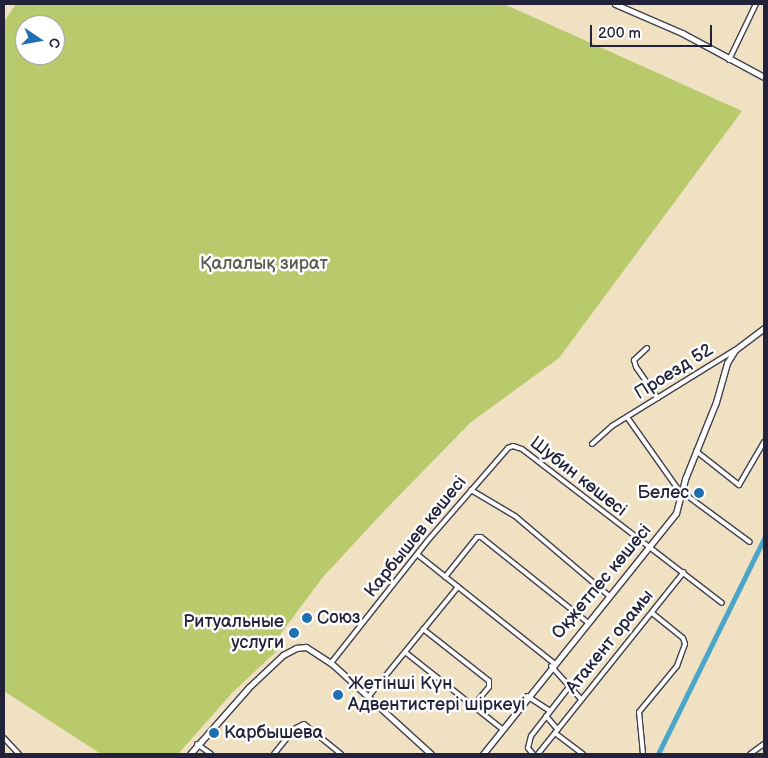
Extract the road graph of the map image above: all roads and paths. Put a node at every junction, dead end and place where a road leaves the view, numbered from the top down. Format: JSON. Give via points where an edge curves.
{"nodes":[{"id":1,"x":615,"y":4,"type":"edge"},
{"id":2,"x":756,"y":4,"type":"edge"},
{"id":3,"x":729,"y":60,"type":"junction"},
{"id":4,"x":764,"y":77,"type":"edge"},
{"id":5,"x":764,"y":328,"type":"edge"},
{"id":6,"x":647,"y":348,"type":"dead end"},
{"id":7,"x":735,"y":350,"type":"junction"},
{"id":8,"x":658,"y":398,"type":"junction"},
{"id":9,"x":627,"y":417,"type":"junction"},
{"id":10,"x":764,"y":442,"type":"edge"},
{"id":11,"x":592,"y":444,"type":"dead end"},
{"id":12,"x":514,"y":446,"type":"joint"},
{"id":13,"x":696,"y":451,"type":"junction"},
{"id":14,"x":471,"y":490,"type":"junction"},
{"id":15,"x":682,"y":492,"type":"junction"},
{"id":16,"x":750,"y":542,"type":"dead end"},
{"id":17,"x":648,"y":549,"type":"junction"},
{"id":18,"x":418,"y":555,"type":"junction"},
{"id":19,"x":684,"y":572,"type":"junction"},
{"id":20,"x":445,"y":577,"type":"junction"},
{"id":21,"x":458,"y":587,"type":"junction"},
{"id":22,"x":608,"y":595,"type":"junction"},
{"id":23,"x":722,"y":603,"type":"dead end"},
{"id":24,"x":652,"y":613,"type":"junction"},
{"id":25,"x":587,"y":622,"type":"junction"},
{"id":26,"x":423,"y":629,"type":"junction"},
{"id":27,"x":406,"y":652,"type":"junction"},
{"id":28,"x":331,"y":663,"type":"junction"},
{"id":29,"x":552,"y":664,"type":"junction"},
{"id":30,"x":569,"y":687,"type":"junction"},
{"id":31,"x":369,"y":696,"type":"junction"},
{"id":32,"x":527,"y":696,"type":"junction"},
{"id":33,"x":581,"y":699,"type":"junction"},
{"id":34,"x":473,"y":706,"type":"junction"},
{"id":35,"x":550,"y":712,"type":"junction"},
{"id":36,"x":546,"y":716,"type":"junction"},
{"id":37,"x":502,"y":729,"type":"junction"},
{"id":38,"x":556,"y":731,"type":"junction"},
{"id":39,"x":4,"y":738,"type":"edge"},
{"id":40,"x":197,"y":744,"type":"junction"},
{"id":41,"x":764,"y":744,"type":"edge"},
{"id":42,"x":19,"y":754,"type":"edge"},
{"id":43,"x":190,"y":754,"type":"edge"},
{"id":44,"x":211,"y":754,"type":"edge"},
{"id":45,"x":274,"y":754,"type":"edge"},
{"id":46,"x":341,"y":754,"type":"edge"},
{"id":47,"x":431,"y":754,"type":"edge"},
{"id":48,"x":483,"y":754,"type":"edge"},
{"id":49,"x":533,"y":754,"type":"edge"},
{"id":50,"x":538,"y":754,"type":"edge"},
{"id":51,"x":583,"y":754,"type":"edge"},
{"id":52,"x":643,"y":754,"type":"edge"},
{"id":53,"x":750,"y":754,"type":"edge"}],
"edges":[{"from":1,"to":3,"type":"street","via":[[682,33]]},
{"from":2,"to":3,"type":"street"},
{"from":3,"to":4,"type":"street"},
{"from":5,"to":7,"type":"street"},
{"from":6,"to":8,"type":"street","via":[[634,360]]},
{"from":7,"to":8,"type":"street","name":"Проезд 52"},
{"from":7,"to":13,"type":"street","name":"Оқжетпес көшесі"},
{"from":8,"to":9,"type":"street","name":"Проезд 52"},
{"from":9,"to":11,"type":"street","name":"Проезд 52"},
{"from":9,"to":15,"type":"street"},
{"from":10,"to":13,"type":"street","via":[[739,484]]},
{"from":12,"to":14,"type":"street","name":"Карбышев көшесі","via":[[508,448]]},
{"from":12,"to":17,"type":"street","name":"Шубин көшесі"},
{"from":13,"to":15,"type":"street","name":"Оқжетпес көшесі"},
{"from":14,"to":18,"type":"street","name":"Карбышев көшесі"},
{"from":14,"to":22,"type":"street","via":[[515,516]]},
{"from":15,"to":16,"type":"street"},
{"from":15,"to":17,"type":"street","name":"Оқжетпес көшесі","via":[[676,513]]},
{"from":17,"to":19,"type":"street","name":"Шубин көшесі"},
{"from":17,"to":22,"type":"street","name":"Оқжетпес көшесі"},
{"from":18,"to":20,"type":"street"},
{"from":18,"to":28,"type":"street","name":"Карбышев көшесі"},
{"from":19,"to":23,"type":"street","name":"Шубин көшесі"},
{"from":19,"to":24,"type":"street","name":"Атакент орамы"},
{"from":20,"to":21,"type":"street"},
{"from":20,"to":25,"type":"street","via":[[477,537],[481,537]]},
{"from":21,"to":26,"type":"street"},
{"from":21,"to":29,"type":"street"},
{"from":22,"to":25,"type":"street","name":"Оқжетпес көшесі"},
{"from":24,"to":33,"type":"street","name":"Атакент орамы"},
{"from":24,"to":52,"type":"street","via":[[683,638],[685,650],[677,666],[639,712]]},
{"from":25,"to":29,"type":"street","name":"Оқжетпес көшесі"},
{"from":26,"to":27,"type":"street"},
{"from":26,"to":34,"type":"street","via":[[490,681],[489,687]]},
{"from":27,"to":31,"type":"street"},
{"from":27,"to":34,"type":"street"},
{"from":28,"to":31,"type":"street"},
{"from":28,"to":40,"type":"street","via":[[306,647],[291,649],[249,687]]},
{"from":29,"to":30,"type":"street"},
{"from":29,"to":32,"type":"street","name":"Оқжетпес көшесі"},
{"from":30,"to":33,"type":"street"},
{"from":30,"to":35,"type":"street"},
{"from":31,"to":47,"type":"street"},
{"from":32,"to":35,"type":"street"},
{"from":32,"to":37,"type":"street","name":"Оқжетпес көшесі"},
{"from":33,"to":38,"type":"street","name":"Атакент орамы"},
{"from":34,"to":37,"type":"street"},
{"from":35,"to":36,"type":"street"},
{"from":36,"to":38,"type":"street"},
{"from":36,"to":49,"type":"street","via":[[531,736],[528,748]]},
{"from":37,"to":48,"type":"street","name":"Оқжетпес көшесі"},
{"from":38,"to":50,"type":"street","name":"Атакент орамы"},
{"from":38,"to":51,"type":"street"},
{"from":39,"to":42,"type":"street"},
{"from":40,"to":43,"type":"street"},
{"from":40,"to":44,"type":"street"},
{"from":41,"to":53,"type":"street"},
{"from":45,"to":46,"type":"street","via":[[294,729],[304,724]]}]}
